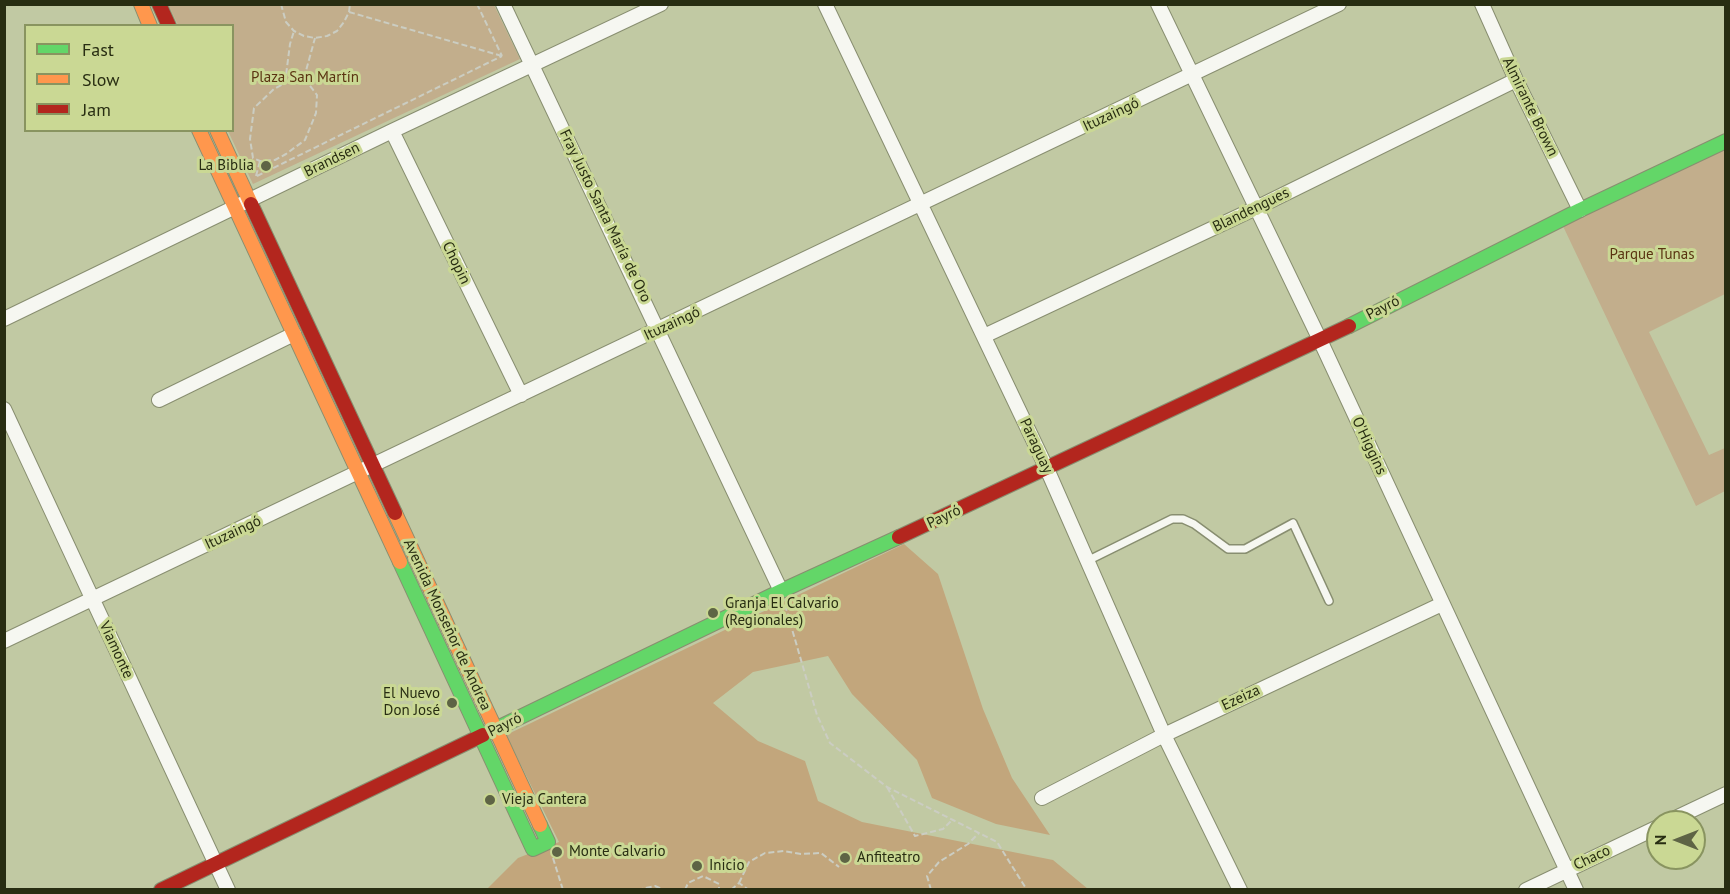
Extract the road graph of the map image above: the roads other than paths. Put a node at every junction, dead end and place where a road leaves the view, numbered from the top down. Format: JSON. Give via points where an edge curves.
{"nodes":[{"id":1,"x":141,"y":4,"type":"edge"},
{"id":2,"x":159,"y":4,"type":"edge"},
{"id":3,"x":503,"y":4,"type":"edge"},
{"id":4,"x":661,"y":4,"type":"edge"},
{"id":5,"x":825,"y":4,"type":"edge"},
{"id":6,"x":1158,"y":4,"type":"edge"},
{"id":7,"x":1339,"y":4,"type":"edge"},
{"id":8,"x":1482,"y":4,"type":"edge"},
{"id":9,"x":149,"y":24,"type":"edge"},
{"id":10,"x":168,"y":24,"type":"edge"},
{"id":11,"x":532,"y":64,"type":"junction"},
{"id":12,"x":1192,"y":76,"type":"junction"},
{"id":13,"x":1516,"y":80,"type":"junction"},
{"id":14,"x":392,"y":131,"type":"junction"},
{"id":15,"x":200,"y":132,"type":"edge"},
{"id":16,"x":218,"y":132,"type":"edge"},
{"id":17,"x":1725,"y":141,"type":"edge"},
{"id":18,"x":250,"y":201,"type":"junction"},
{"id":19,"x":921,"y":205,"type":"junction"},
{"id":20,"x":235,"y":208,"type":"junction"},
{"id":21,"x":1256,"y":208,"type":"junction"},
{"id":22,"x":1580,"y":210,"type":"junction"},
{"id":23,"x":4,"y":319,"type":"edge"},
{"id":24,"x":659,"y":330,"type":"junction"},
{"id":25,"x":294,"y":334,"type":"junction"},
{"id":26,"x":984,"y":336,"type":"junction"},
{"id":27,"x":1320,"y":340,"type":"junction"},
{"id":28,"x":521,"y":396,"type":"junction"},
{"id":29,"x":159,"y":400,"type":"dead end"},
{"id":30,"x":4,"y":409,"type":"edge"},
{"id":31,"x":373,"y":466,"type":"junction"},
{"id":32,"x":1047,"y":469,"type":"junction"},
{"id":33,"x":359,"y":473,"type":"junction"},
{"id":34,"x":1087,"y":561,"type":"junction"},
{"id":35,"x":781,"y":591,"type":"junction"},
{"id":36,"x":93,"y":599,"type":"junction"},
{"id":37,"x":1329,"y":601,"type":"dead end"},
{"id":38,"x":1442,"y":604,"type":"junction"},
{"id":39,"x":4,"y":641,"type":"edge"},
{"id":40,"x":495,"y":729,"type":"junction"},
{"id":41,"x":1164,"y":735,"type":"junction"},
{"id":42,"x":482,"y":736,"type":"junction"},
{"id":43,"x":1725,"y":794,"type":"edge"},
{"id":44,"x":1042,"y":798,"type":"dead end"},
{"id":45,"x":1692,"y":810,"type":"edge"},
{"id":46,"x":1646,"y":832,"type":"edge"},
{"id":47,"x":216,"y":863,"type":"junction"},
{"id":48,"x":1567,"y":870,"type":"junction"},
{"id":49,"x":161,"y":890,"type":"edge"},
{"id":50,"x":228,"y":890,"type":"edge"},
{"id":51,"x":1240,"y":890,"type":"edge"},
{"id":52,"x":1526,"y":890,"type":"edge"},
{"id":53,"x":1576,"y":890,"type":"edge"}],
"edges":[{"from":1,"to":9,"type":"street"},
{"from":2,"to":10,"type":"street"},
{"from":3,"to":11,"type":"street","name":"Fray Justo Santa María de Oro"},
{"from":4,"to":11,"type":"street","name":"Brandsen"},
{"from":5,"to":19,"type":"street","name":"Paraguay"},
{"from":6,"to":12,"type":"street","name":"O'Higgins"},
{"from":7,"to":12,"type":"street","name":"Ituzaingó"},
{"from":8,"to":13,"type":"street","name":"Almirante Brown"},
{"from":11,"to":14,"type":"street","name":"Brandsen"},
{"from":11,"to":24,"type":"street","name":"Fray Justo Santa María de Oro"},
{"from":12,"to":19,"type":"street","name":"Ituzaingó"},
{"from":12,"to":21,"type":"street","name":"O'Higgins"},
{"from":13,"to":21,"type":"street","name":"Blandengues"},
{"from":13,"to":22,"type":"street","name":"Almirante Brown"},
{"from":14,"to":18,"type":"street","name":"Brandsen"},
{"from":14,"to":28,"type":"street","name":"Chopin"},
{"from":15,"to":20,"type":"street","name":"Avenida Monseñor de Andrea"},
{"from":16,"to":18,"type":"street","name":"Avenida Monseñor de Andrea"},
{"from":17,"to":22,"type":"street","name":"Payró"},
{"from":18,"to":20,"type":"street","name":"Brandsen"},
{"from":18,"to":31,"type":"street","name":"Avenida Monseñor de Andrea"},
{"from":19,"to":24,"type":"street","name":"Ituzaingó"},
{"from":19,"to":26,"type":"street","name":"Paraguay"},
{"from":20,"to":23,"type":"street","name":"Brandsen"},
{"from":20,"to":25,"type":"street","name":"Avenida Monseñor de Andrea"},
{"from":21,"to":26,"type":"street","name":"Blandengues"},
{"from":21,"to":27,"type":"street","name":"O'Higgins"},
{"from":22,"to":27,"type":"street","name":"Payró"},
{"from":24,"to":28,"type":"street","name":"Ituzaingó"},
{"from":24,"to":35,"type":"street","name":"Fray Justo Santa María de Oro"},
{"from":25,"to":29,"type":"street"},
{"from":25,"to":33,"type":"street","name":"Avenida Monseñor de Andrea"},
{"from":26,"to":32,"type":"street","name":"Paraguay"},
{"from":27,"to":32,"type":"street","name":"Payró"},
{"from":27,"to":38,"type":"street","name":"O'Higgins"},
{"from":28,"to":31,"type":"street","name":"Ituzaingó"},
{"from":30,"to":36,"type":"street","name":"Viamonte"},
{"from":31,"to":33,"type":"street","name":"Ituzaingó"},
{"from":31,"to":40,"type":"street","name":"Avenida Monseñor de Andrea"},
{"from":32,"to":34,"type":"street","name":"Paraguay"},
{"from":32,"to":35,"type":"street","name":"Payró"},
{"from":33,"to":36,"type":"street","name":"Ituzaingó"},
{"from":33,"to":42,"type":"street","name":"Avenida Monseñor de Andrea"},
{"from":34,"to":37,"type":"lane","via":[[1172,519],[1194,524],[1228,549],[1245,549],[1293,523]]},
{"from":34,"to":41,"type":"street","name":"Paraguay"},
{"from":35,"to":40,"type":"street","name":"Payró"},
{"from":36,"to":39,"type":"street","name":"Ituzaingó"},
{"from":36,"to":47,"type":"street","name":"Viamonte"},
{"from":38,"to":41,"type":"street","name":"Ezeiza"},
{"from":38,"to":48,"type":"street","name":"O'Higgins"},
{"from":40,"to":42,"type":"street","name":"Payró"},
{"from":40,"to":42,"type":"street","name":"Avenida Monseñor de Andrea","via":[[548,842],[534,849]]},
{"from":41,"to":44,"type":"street","name":"Ezeiza"},
{"from":41,"to":51,"type":"street","name":"Paraguay"},
{"from":42,"to":47,"type":"street","name":"Payró"},
{"from":43,"to":45,"type":"street"},
{"from":46,"to":48,"type":"street","name":"Chaco"},
{"from":47,"to":49,"type":"street","name":"Payró"},
{"from":47,"to":50,"type":"street","name":"Viamonte"},
{"from":48,"to":52,"type":"street","name":"Chaco"},
{"from":48,"to":53,"type":"street","name":"O'Higgins"}]}
